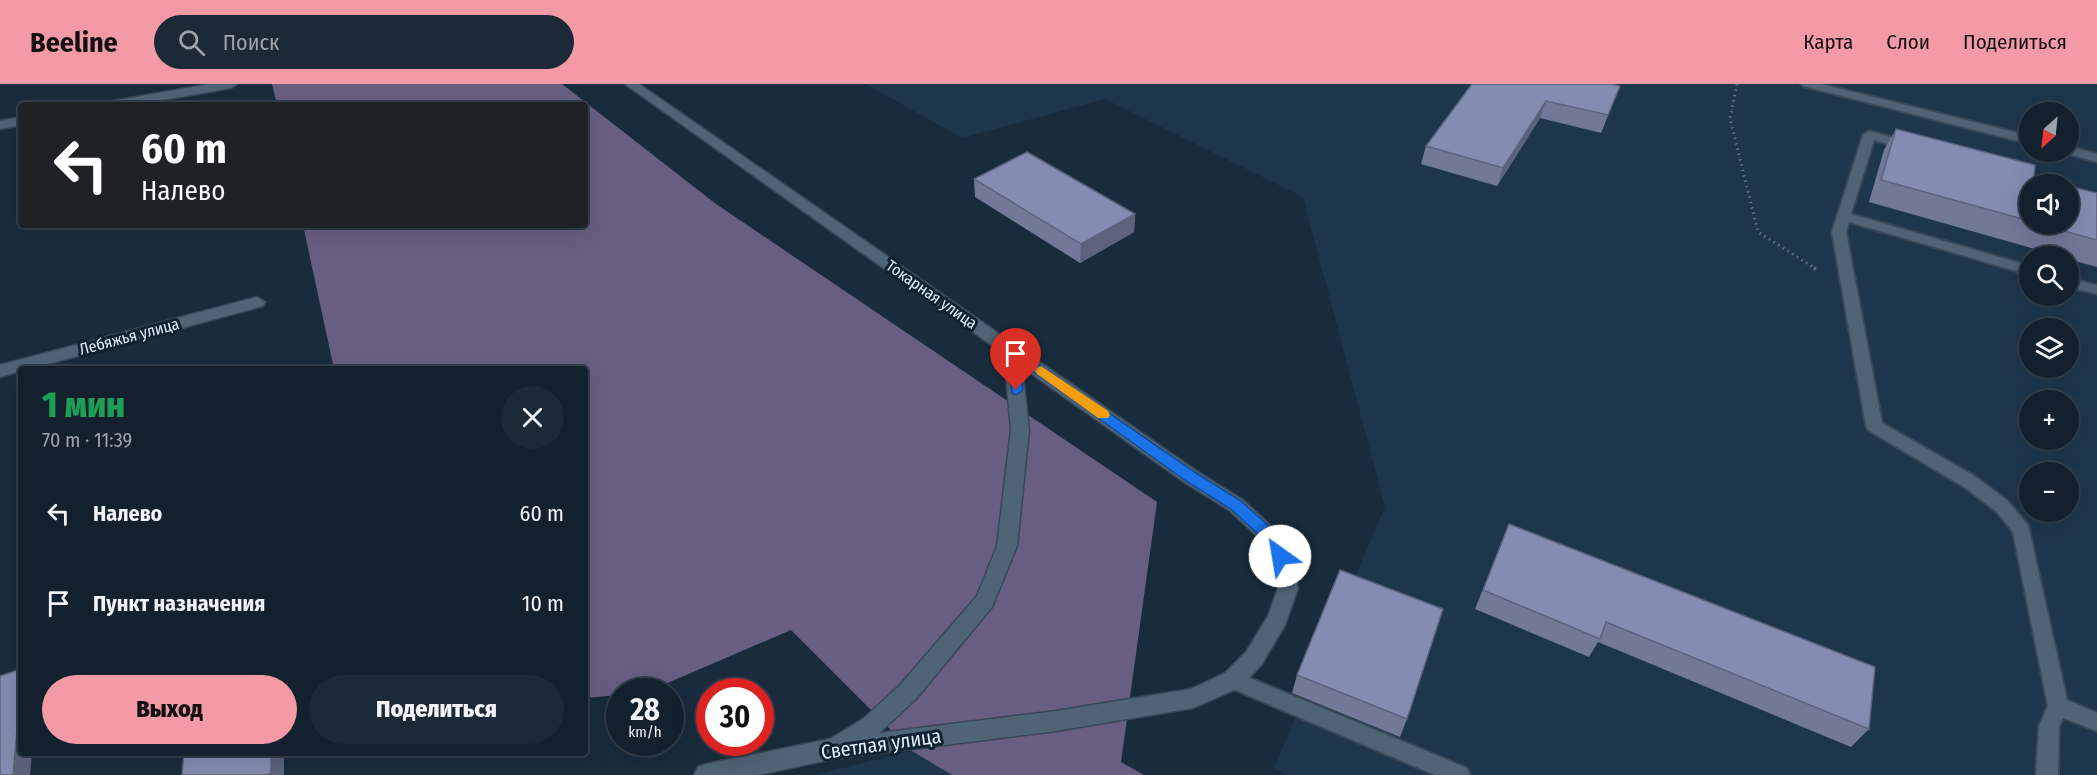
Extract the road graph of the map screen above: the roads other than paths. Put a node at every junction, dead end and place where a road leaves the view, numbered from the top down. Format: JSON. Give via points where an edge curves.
{"nodes":[{"id":1,"x":231,"y":84,"type":"edge"},
{"id":2,"x":631,"y":84,"type":"edge"},
{"id":3,"x":1807,"y":84,"type":"edge"},
{"id":4,"x":130,"y":102,"type":"edge"},
{"id":5,"x":18,"y":122,"type":"edge"},
{"id":6,"x":0,"y":125,"type":"edge"},
{"id":7,"x":2019,"y":137,"type":"edge"},
{"id":8,"x":1924,"y":150,"type":"edge"},
{"id":9,"x":2079,"y":153,"type":"edge"},
{"id":10,"x":2097,"y":158,"type":"edge"},
{"id":11,"x":1844,"y":216,"type":"junction"},
{"id":12,"x":2019,"y":268,"type":"edge"},
{"id":13,"x":2079,"y":285,"type":"edge"},
{"id":14,"x":2097,"y":290,"type":"edge"},
{"id":15,"x":257,"y":302,"type":"dead end"},
{"id":16,"x":1012,"y":350,"type":"junction"},
{"id":17,"x":18,"y":366,"type":"edge"},
{"id":18,"x":19,"y":366,"type":"edge"},
{"id":19,"x":0,"y":371,"type":"edge"},
{"id":20,"x":1233,"y":680,"type":"junction"},
{"id":21,"x":2058,"y":706,"type":"junction"},
{"id":22,"x":1056,"y":721,"type":"joint"},
{"id":23,"x":2097,"y":722,"type":"edge"},
{"id":24,"x":833,"y":749,"type":"junction"},
{"id":25,"x":706,"y":775,"type":"edge"},
{"id":26,"x":1459,"y":775,"type":"edge"},
{"id":27,"x":2047,"y":775,"type":"edge"}],
"edges":[{"from":1,"to":4,"type":"street"},
{"from":2,"to":16,"type":"street","name":"Токарная улица"},
{"from":3,"to":7,"type":"lane"},
{"from":5,"to":6,"type":"street"},
{"from":8,"to":11,"type":"lane","via":[[1869,135]]},
{"from":9,"to":10,"type":"lane"},
{"from":11,"to":12,"type":"lane"},
{"from":11,"to":21,"type":"lane","via":[[1839,232],[1874,426],[1970,482],[2002,506],[2022,530]]},
{"from":13,"to":14,"type":"lane"},
{"from":15,"to":18,"type":"street","name":"Лебяжья улица"},
{"from":16,"to":20,"type":"street","name":"Токарная улица","via":[[1236,505],[1266,532],[1280,556],[1288,588],[1278,620],[1254,658]]},
{"from":16,"to":24,"type":"street","via":[[1020,430],[1007,546],[984,601],[908,692],[871,726]]},
{"from":17,"to":19,"type":"street","name":"Лебяжья улица"},
{"from":20,"to":22,"type":"street","name":"Токарная улица","via":[[1193,698]]},
{"from":20,"to":26,"type":"lane"},
{"from":21,"to":23,"type":"lane"},
{"from":21,"to":27,"type":"lane","via":[[2049,726]]},
{"from":22,"to":24,"type":"street","name":"Светлая улица"},
{"from":24,"to":25,"type":"street","name":"Светлая улица"}]}
